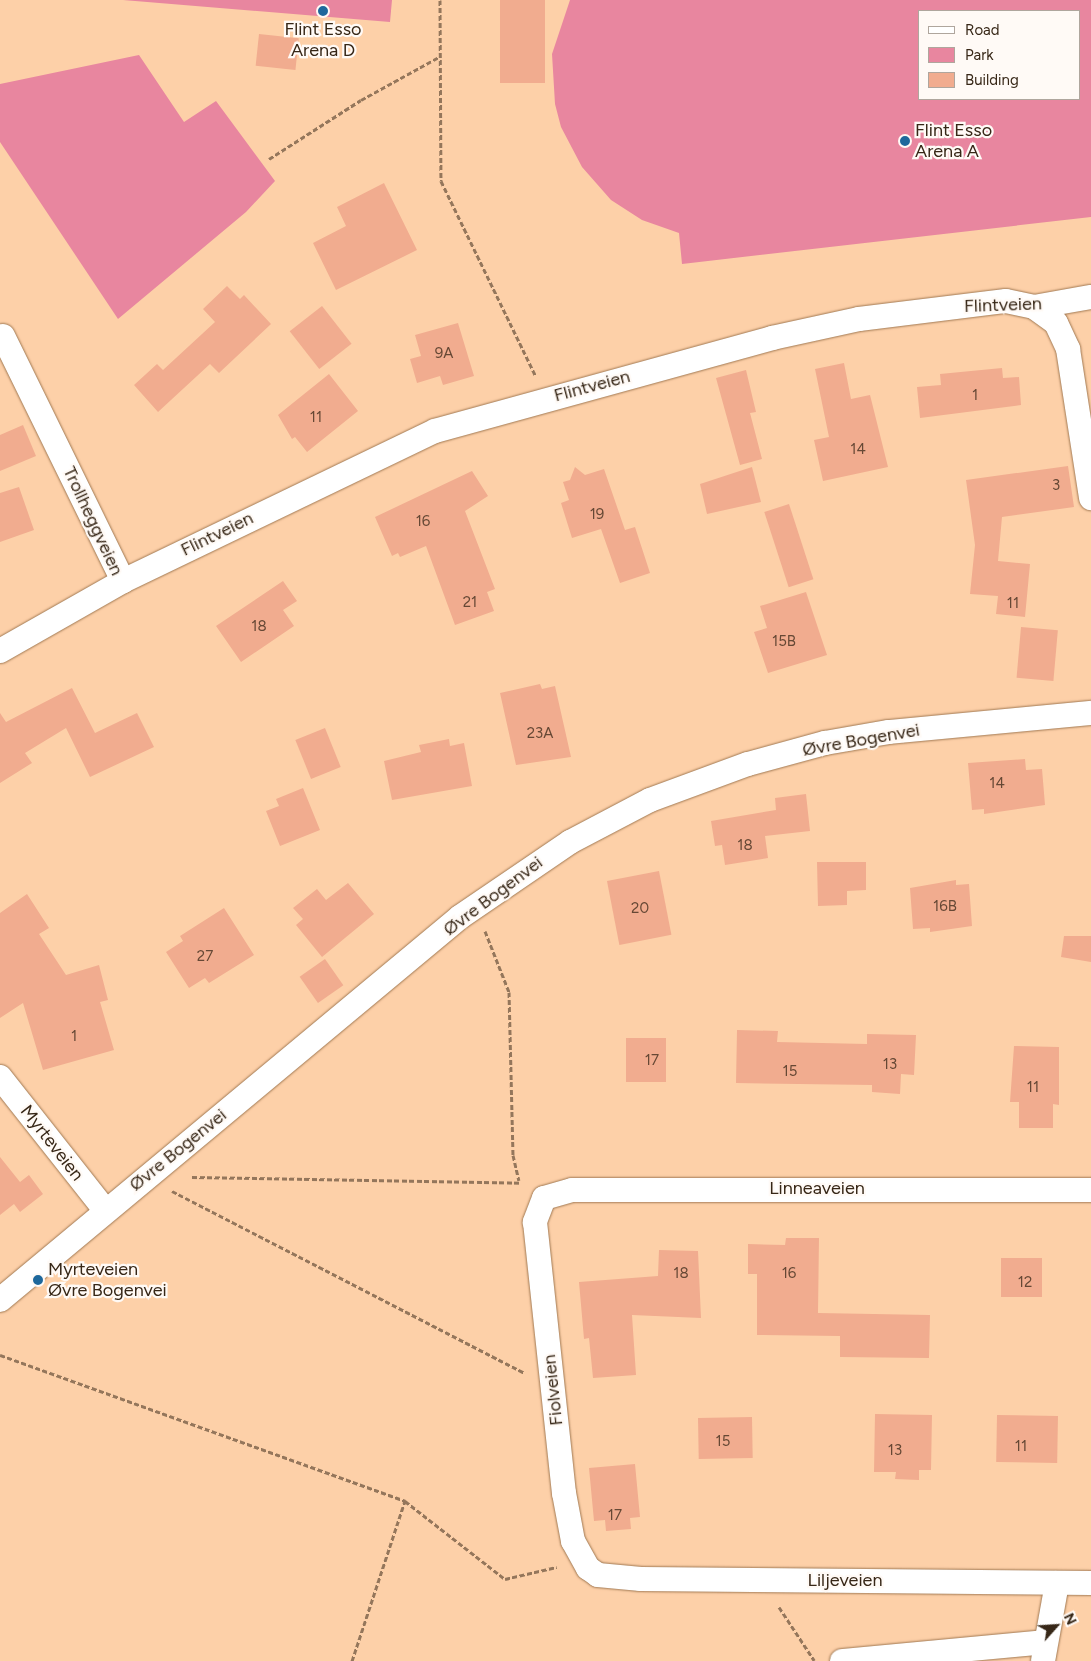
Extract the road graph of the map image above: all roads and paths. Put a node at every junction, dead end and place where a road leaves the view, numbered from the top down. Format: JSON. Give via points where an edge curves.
{"nodes":[{"id":1,"x":440,"y":0,"type":"edge"},
{"id":2,"x":439,"y":57,"type":"junction"},
{"id":3,"x":269,"y":159,"type":"dead end"},
{"id":4,"x":1091,"y":297,"type":"edge"},
{"id":5,"x":1034,"y":307,"type":"junction"},
{"id":6,"x":2,"y":336,"type":"dead end"},
{"id":7,"x":546,"y":398,"type":"junction"},
{"id":8,"x":1091,"y":498,"type":"edge"},
{"id":9,"x":123,"y":581,"type":"junction"},
{"id":10,"x":0,"y":651,"type":"edge"},
{"id":11,"x":1091,"y":713,"type":"edge"},
{"id":12,"x":474,"y":907,"type":"junction"},
{"id":13,"x":0,"y":1077,"type":"edge"},
{"id":14,"x":145,"y":1177,"type":"junction"},
{"id":15,"x":519,"y":1180,"type":"junction"},
{"id":16,"x":1091,"y":1190,"type":"edge"},
{"id":17,"x":543,"y":1200,"type":"junction"},
{"id":18,"x":105,"y":1210,"type":"junction"},
{"id":19,"x":0,"y":1300,"type":"edge"},
{"id":20,"x":0,"y":1355,"type":"edge"},
{"id":21,"x":552,"y":1387,"type":"junction"},
{"id":22,"x":405,"y":1501,"type":"junction"},
{"id":23,"x":591,"y":1568,"type":"junction"},
{"id":24,"x":761,"y":1580,"type":"junction"},
{"id":25,"x":1057,"y":1583,"type":"junction"},
{"id":26,"x":1091,"y":1583,"type":"edge"},
{"id":27,"x":1044,"y":1651,"type":"edge"},
{"id":28,"x":352,"y":1661,"type":"edge"},
{"id":29,"x":815,"y":1661,"type":"edge"},
{"id":30,"x":842,"y":1661,"type":"edge"}],
"edges":[{"from":1,"to":2,"type":"path"},
{"from":2,"to":3,"type":"path","via":[[361,100]]},
{"from":2,"to":7,"type":"path","via":[[441,181]]},
{"from":4,"to":5,"type":"street","name":"Flintveien"},
{"from":5,"to":7,"type":"street","name":"Flintveien","via":[[1006,301],[859,319]]},
{"from":5,"to":8,"type":"street","via":[[1056,323],[1068,349]]},
{"from":6,"to":9,"type":"street","name":"Trollheggveien"},
{"from":7,"to":9,"type":"street","name":"Flintveien","via":[[436,431],[388,450]]},
{"from":9,"to":10,"type":"street","name":"Trollheggveien"},
{"from":11,"to":12,"type":"street","name":"Øvre Bogenvei","via":[[889,732],[748,764],[650,800],[570,842]]},
{"from":12,"to":14,"type":"street","name":"Øvre Bogenvei"},
{"from":12,"to":15,"type":"path","via":[[509,992],[513,1155]]},
{"from":13,"to":18,"type":"street","name":"Myrteveien"},
{"from":14,"to":15,"type":"path"},
{"from":14,"to":18,"type":"street","name":"Øvre Bogenvei"},
{"from":14,"to":21,"type":"path"},
{"from":15,"to":17,"type":"path"},
{"from":16,"to":17,"type":"street","name":"Linneaveien","via":[[660,1188],[572,1190]]},
{"from":17,"to":21,"type":"street","name":"Fiolveien","via":[[535,1222]]},
{"from":18,"to":19,"type":"street","name":"Øvre Bogenvei"},
{"from":20,"to":22,"type":"path"},
{"from":21,"to":23,"type":"street","name":"Fiolveien","via":[[573,1541]]},
{"from":22,"to":23,"type":"path","via":[[505,1579]]},
{"from":22,"to":28,"type":"path"},
{"from":23,"to":24,"type":"street","name":"Liljeveien"},
{"from":24,"to":25,"type":"street","name":"Liljeveien"},
{"from":24,"to":29,"type":"path"},
{"from":25,"to":26,"type":"street","name":"Liljeveien"},
{"from":25,"to":27,"type":"street"},
{"from":27,"to":30,"type":"street"}]}
